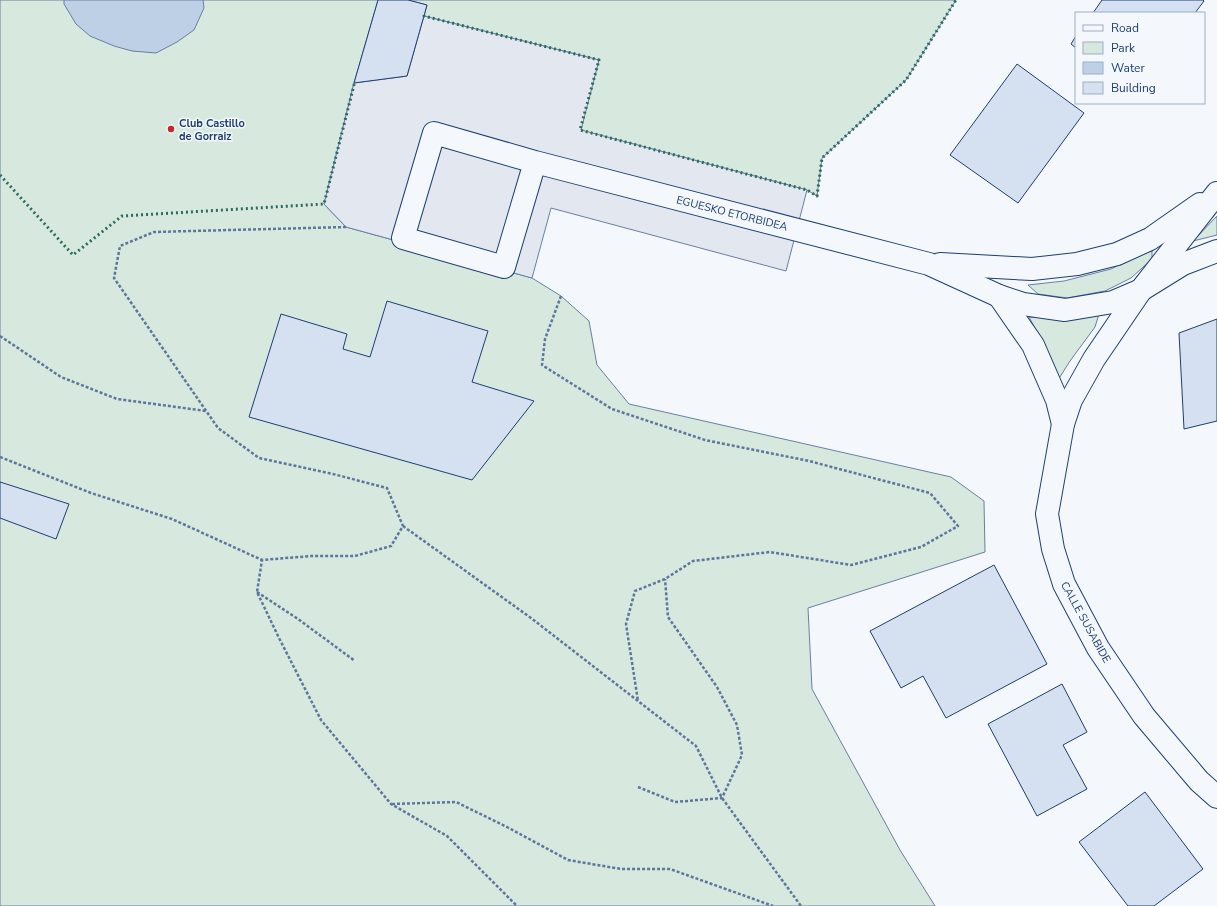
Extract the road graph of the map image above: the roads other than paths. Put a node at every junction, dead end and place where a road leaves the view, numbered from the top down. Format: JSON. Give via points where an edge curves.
{"nodes":[{"id":1,"x":535,"y":162,"type":"junction"},
{"id":2,"x":1217,"y":193,"type":"edge"},
{"id":3,"x":1217,"y":251,"type":"edge"},
{"id":4,"x":929,"y":264,"type":"junction"},
{"id":5,"x":1141,"y":290,"type":"junction"},
{"id":6,"x":999,"y":296,"type":"junction"},
{"id":7,"x":1063,"y":424,"type":"junction"},
{"id":8,"x":1217,"y":797,"type":"edge"}],
"edges":[{"from":1,"to":1,"type":"street","name":"EGUESKO ETORBIDEA","via":[[434,132],[403,238],[504,267]]},
{"from":1,"to":4,"type":"street","name":"EGUESKO ETORBIDEA"},
{"from":2,"to":4,"type":"street","name":"EGUESKO ETORBIDEA","via":[[1150,239],[1117,254],[1084,262],[1032,269]]},
{"from":2,"to":5,"type":"street","name":"EGUESKO ETORBIDEA"},
{"from":3,"to":5,"type":"street","name":"EGUESKO ETORBIDEA","via":[[1183,264]]},
{"from":4,"to":6,"type":"street","name":"EGUESKO ETORBIDEA"},
{"from":5,"to":6,"type":"street","name":"EGUESKO ETORBIDEA","via":[[1113,302],[1065,310],[1023,304]]},
{"from":5,"to":7,"type":"street","name":"CALLE SUSABIDE","via":[[1094,359],[1072,400]]},
{"from":6,"to":7,"type":"street","via":[[1033,345],[1057,400]]},
{"from":7,"to":8,"type":"street","name":"CALLE SUSABIDE","via":[[1047,514],[1053,549],[1064,584],[1098,648],[1144,716]]}]}
